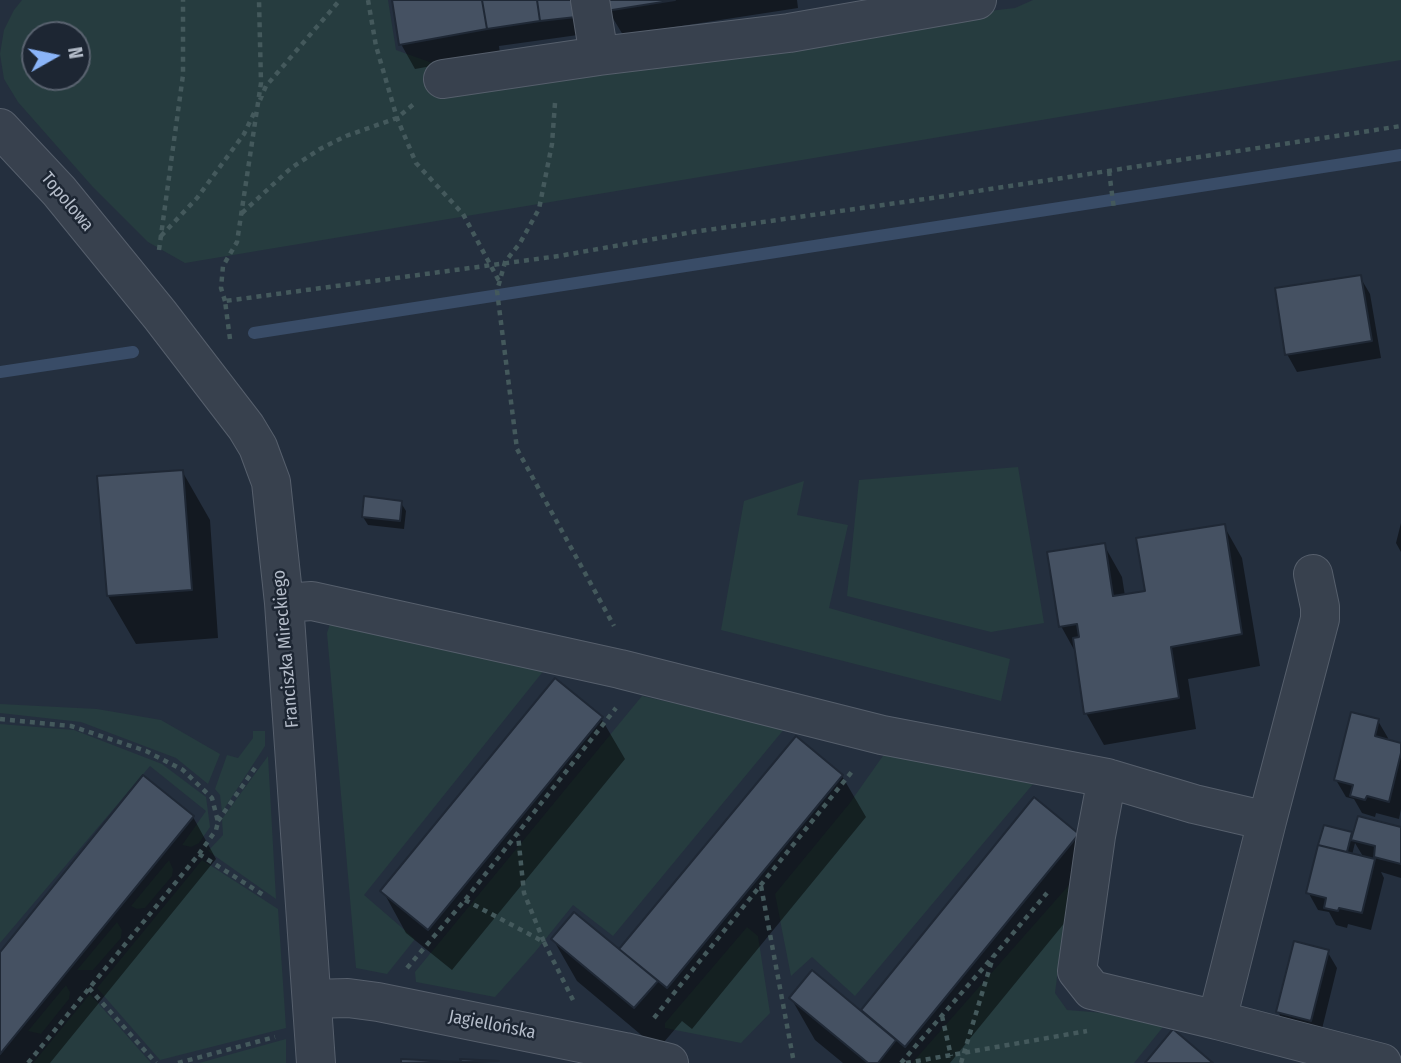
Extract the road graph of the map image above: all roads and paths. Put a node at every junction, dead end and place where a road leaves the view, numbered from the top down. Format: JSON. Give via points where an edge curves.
{"nodes":[{"id":1,"x":183,"y":0,"type":"edge"},
{"id":2,"x":259,"y":0,"type":"edge"},
{"id":3,"x":340,"y":0,"type":"edge"},
{"id":4,"x":368,"y":0,"type":"edge"},
{"id":5,"x":590,"y":0,"type":"edge"},
{"id":6,"x":977,"y":0,"type":"edge"},
{"id":7,"x":599,"y":56,"type":"junction"},
{"id":8,"x":554,"y":63,"type":"junction"},
{"id":9,"x":443,"y":79,"type":"joint"},
{"id":10,"x":257,"y":107,"type":"junction"},
{"id":11,"x":397,"y":118,"type":"junction"},
{"id":12,"x":1401,"y":127,"type":"edge"},
{"id":13,"x":0,"y":128,"type":"edge"},
{"id":14,"x":1109,"y":171,"type":"junction"},
{"id":15,"x":1115,"y":209,"type":"dead end"},
{"id":16,"x":241,"y":214,"type":"junction"},
{"id":17,"x":160,"y":236,"type":"junction"},
{"id":18,"x":505,"y":262,"type":"junction"},
{"id":19,"x":490,"y":264,"type":"junction"},
{"id":20,"x":145,"y":268,"type":"junction"},
{"id":21,"x":499,"y":281,"type":"junction"},
{"id":22,"x":225,"y":301,"type":"junction"},
{"id":23,"x":230,"y":340,"type":"dead end"},
{"id":24,"x":1313,"y":574,"type":"dead end"},
{"id":25,"x":284,"y":603,"type":"junction"},
{"id":26,"x":631,"y":671,"type":"junction"},
{"id":27,"x":0,"y":719,"type":"edge"},
{"id":28,"x":881,"y":735,"type":"junction"},
{"id":29,"x":257,"y":764,"type":"dead end"},
{"id":30,"x":1107,"y":778,"type":"junction"},
{"id":31,"x":1267,"y":821,"type":"junction"},
{"id":32,"x":218,"y":822,"type":"junction"},
{"id":33,"x":518,"y":834,"type":"junction"},
{"id":34,"x":199,"y":853,"type":"junction"},
{"id":35,"x":761,"y":885,"type":"junction"},
{"id":36,"x":1053,"y":886,"type":"dead end"},
{"id":37,"x":272,"y":900,"type":"dead end"},
{"id":38,"x":465,"y":900,"type":"junction"},
{"id":39,"x":544,"y":942,"type":"junction"},
{"id":40,"x":993,"y":957,"type":"junction"},
{"id":41,"x":402,"y":974,"type":"dead end"},
{"id":42,"x":89,"y":988,"type":"junction"},
{"id":43,"x":312,"y":999,"type":"junction"},
{"id":44,"x":573,"y":1001,"type":"dead end"},
{"id":45,"x":942,"y":1015,"type":"junction"},
{"id":46,"x":1217,"y":1020,"type":"junction"},
{"id":47,"x":649,"y":1025,"type":"dead end"},
{"id":48,"x":1094,"y":1029,"type":"dead end"},
{"id":49,"x":277,"y":1037,"type":"dead end"},
{"id":50,"x":964,"y":1054,"type":"junction"},
{"id":51,"x":951,"y":1056,"type":"junction"},
{"id":52,"x":28,"y":1063,"type":"edge"},
{"id":53,"x":156,"y":1063,"type":"edge"},
{"id":54,"x":178,"y":1063,"type":"edge"},
{"id":55,"x":316,"y":1063,"type":"edge"},
{"id":56,"x":669,"y":1063,"type":"edge"},
{"id":57,"x":794,"y":1063,"type":"edge"},
{"id":58,"x":903,"y":1063,"type":"edge"},
{"id":59,"x":961,"y":1063,"type":"edge"},
{"id":60,"x":1382,"y":1063,"type":"edge"}],
"edges":[{"from":1,"to":17,"type":"path","via":[[183,75]]},
{"from":2,"to":10,"type":"path","via":[[261,83]]},
{"from":3,"to":10,"type":"path","via":[[266,86]]},
{"from":4,"to":11,"type":"path"},
{"from":5,"to":7,"type":"street"},
{"from":6,"to":7,"type":"street","via":[[789,33]]},
{"from":7,"to":8,"type":"street"},
{"from":8,"to":9,"type":"street"},
{"from":8,"to":18,"type":"path","via":[[552,144],[539,209]]},
{"from":9,"to":11,"type":"path"},
{"from":10,"to":16,"type":"path"},
{"from":10,"to":17,"type":"path","via":[[244,134],[197,198]]},
{"from":11,"to":16,"type":"path","via":[[320,149],[291,168]]},
{"from":11,"to":19,"type":"path","via":[[416,163],[463,214]]},
{"from":12,"to":14,"type":"path"},
{"from":13,"to":20,"type":"street","name":"Topolowa","via":[[59,191]]},
{"from":14,"to":15,"type":"path"},
{"from":14,"to":18,"type":"path"},
{"from":16,"to":22,"type":"path","via":[[237,242],[223,266]]},
{"from":17,"to":20,"type":"path"},
{"from":18,"to":19,"type":"path"},
{"from":18,"to":21,"type":"path"},
{"from":19,"to":21,"type":"path"},
{"from":19,"to":22,"type":"path"},
{"from":20,"to":25,"type":"street","name":"Franciszka Mireckiego","via":[[258,447],[271,482]]},
{"from":21,"to":26,"type":"path","via":[[517,449],[614,626]]},
{"from":22,"to":23,"type":"path"},
{"from":24,"to":31,"type":"street","via":[[1320,619]]},
{"from":25,"to":26,"type":"street","via":[[312,601]]},
{"from":25,"to":43,"type":"street","name":"Franciszka Mireckiego"},
{"from":26,"to":28,"type":"street"},
{"from":26,"to":33,"type":"path"},
{"from":27,"to":32,"type":"path","via":[[71,726],[146,751],[183,770],[212,798]]},
{"from":28,"to":30,"type":"street"},
{"from":28,"to":35,"type":"path"},
{"from":29,"to":32,"type":"path"},
{"from":30,"to":31,"type":"street"},
{"from":30,"to":46,"type":"street","via":[[1077,971],[1092,990]]},
{"from":31,"to":46,"type":"street"},
{"from":32,"to":34,"type":"path"},
{"from":33,"to":38,"type":"path"},
{"from":33,"to":39,"type":"path","via":[[524,894]]},
{"from":34,"to":37,"type":"path"},
{"from":34,"to":42,"type":"path"},
{"from":35,"to":47,"type":"path"},
{"from":35,"to":57,"type":"path"},
{"from":36,"to":40,"type":"path"},
{"from":38,"to":39,"type":"path"},
{"from":38,"to":41,"type":"path"},
{"from":39,"to":44,"type":"path"},
{"from":40,"to":45,"type":"path"},
{"from":40,"to":50,"type":"path"},
{"from":42,"to":52,"type":"path"},
{"from":42,"to":53,"type":"path"},
{"from":43,"to":55,"type":"street","name":"Franciszka Mireckiego"},
{"from":43,"to":56,"type":"street","name":"Jagiellońska","via":[[378,1002]]},
{"from":45,"to":51,"type":"path"},
{"from":45,"to":58,"type":"path"},
{"from":46,"to":60,"type":"street"},
{"from":48,"to":50,"type":"path"},
{"from":49,"to":54,"type":"path"},
{"from":50,"to":51,"type":"path"},
{"from":50,"to":59,"type":"path"},
{"from":51,"to":58,"type":"path"}]}
